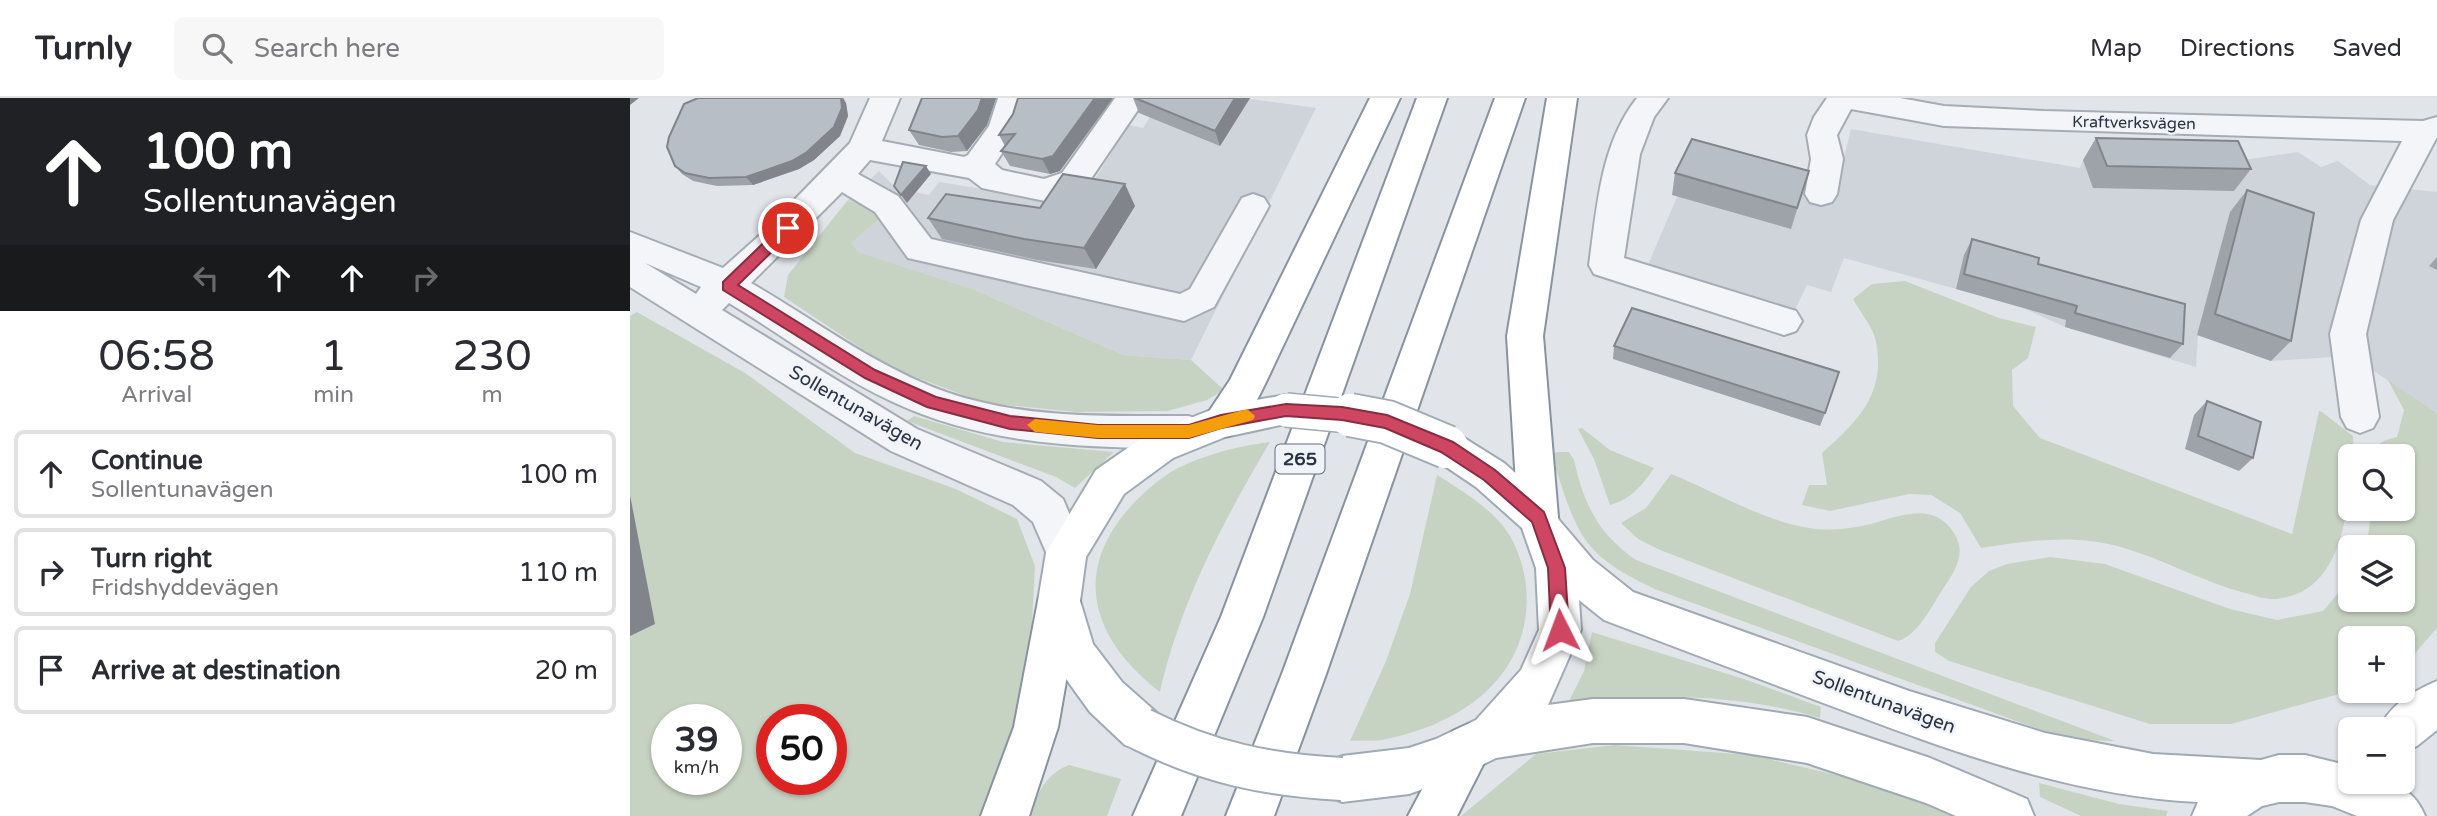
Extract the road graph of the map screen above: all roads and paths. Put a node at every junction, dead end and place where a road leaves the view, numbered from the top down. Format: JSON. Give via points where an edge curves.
{"nodes":[{"id":1,"x":885,"y":98,"type":"edge"},
{"id":2,"x":1013,"y":98,"type":"edge"},
{"id":3,"x":1131,"y":98,"type":"edge"},
{"id":4,"x":1385,"y":98,"type":"edge"},
{"id":5,"x":1432,"y":98,"type":"edge"},
{"id":6,"x":1510,"y":98,"type":"edge"},
{"id":7,"x":1562,"y":98,"type":"edge"},
{"id":8,"x":1653,"y":98,"type":"edge"},
{"id":9,"x":1844,"y":98,"type":"edge"},
{"id":10,"x":2047,"y":110,"type":"edge"},
{"id":11,"x":2430,"y":129,"type":"edge"},
{"id":12,"x":863,"y":148,"type":"junction"},
{"id":13,"x":979,"y":163,"type":"junction"},
{"id":14,"x":837,"y":178,"type":"junction"},
{"id":15,"x":1821,"y":194,"type":"dead end"},
{"id":16,"x":1253,"y":206,"type":"dead end"},
{"id":17,"x":630,"y":244,"type":"edge"},
{"id":18,"x":630,"y":270,"type":"edge"},
{"id":19,"x":728,"y":286,"type":"junction"},
{"id":20,"x":695,"y":312,"type":"junction"},
{"id":21,"x":1784,"y":321,"type":"dead end"},
{"id":22,"x":2360,"y":417,"type":"dead end"},
{"id":23,"x":1205,"y":427,"type":"junction"},
{"id":24,"x":1542,"y":525,"type":"junction"},
{"id":25,"x":1066,"y":553,"type":"junction"},
{"id":26,"x":1059,"y":601,"type":"junction"},
{"id":27,"x":2437,"y":703,"type":"edge"},
{"id":28,"x":2415,"y":720,"type":"edge"},
{"id":29,"x":1480,"y":742,"type":"junction"},
{"id":30,"x":2338,"y":759,"type":"edge"},
{"id":31,"x":2273,"y":780,"type":"junction"},
{"id":32,"x":1005,"y":816,"type":"edge"},
{"id":33,"x":1157,"y":816,"type":"edge"},
{"id":34,"x":1250,"y":816,"type":"edge"},
{"id":35,"x":1432,"y":816,"type":"edge"},
{"id":36,"x":2010,"y":816,"type":"edge"},
{"id":37,"x":2216,"y":816,"type":"edge"},
{"id":38,"x":2401,"y":816,"type":"edge"}],
"edges":[{"from":1,"to":12,"type":"street"},
{"from":2,"to":13,"type":"street","via":[[1004,128]]},
{"from":3,"to":13,"type":"street","via":[[1073,181],[1045,190],[993,180],[981,172]]},
{"from":4,"to":23,"type":"main road","via":[[1243,391]]},
{"from":5,"to":33,"type":"main road","number":"265","via":[[1242,617]]},
{"from":6,"to":34,"type":"main road"},
{"from":7,"to":24,"type":"main road","via":[[1525,336]]},
{"from":8,"to":21,"type":"street","via":[[1642,109],[1619,170],[1606,265]]},
{"from":9,"to":10,"type":"street","name":"Kraftverksvägen","via":[[1944,116]]},
{"from":9,"to":15,"type":"street","via":[[1822,135],[1827,159]]},
{"from":10,"to":11,"type":"street","name":"Kraftverksvägen"},
{"from":11,"to":22,"type":"street","via":[[2377,220],[2348,334]]},
{"from":12,"to":13,"type":"street","via":[[965,167]]},
{"from":12,"to":14,"type":"street"},
{"from":14,"to":16,"type":"street","via":[[871,191],[897,213],[920,249],[1185,307],[1202,298]]},
{"from":14,"to":19,"type":"street"},
{"from":17,"to":19,"type":"street","name":"Sollentunavägen"},
{"from":18,"to":20,"type":"street","name":"Sollentunavägen"},
{"from":19,"to":20,"type":"street"},
{"from":19,"to":23,"type":"street","name":"Sollentunavägen","via":[[870,374],[933,403],[1010,423],[1098,432]]},
{"from":20,"to":25,"type":"street","name":"Sollentunavägen","via":[[904,440],[1027,493],[1049,511]]},
{"from":23,"to":24,"type":"main road","name":"Sollentunavägen","bridge":true,"via":[[1286,410],[1387,422],[1447,447],[1490,475]]},
{"from":23,"to":25,"type":"main road","via":[[1159,447],[1110,482]]},
{"from":24,"to":29,"type":"main road","via":[[1557,568],[1560,630],[1537,685]]},
{"from":24,"to":31,"type":"main road","name":"Sollentunavägen","via":[[1578,573],[1619,606],[1909,713],[2045,757],[2153,777]]},
{"from":25,"to":26,"type":"main road"},
{"from":26,"to":29,"type":"main road","bridge":true,"via":[[1074,654],[1106,698],[1141,729],[1227,766],[1282,777],[1342,779],[1409,771]]},
{"from":26,"to":32,"type":"main road","via":[[1035,727]]},
{"from":27,"to":28,"type":"main road"},
{"from":29,"to":35,"type":"main road"},
{"from":29,"to":36,"type":"main road","via":[[1593,722],[1684,721],[1807,740],[1930,781]]},
{"from":30,"to":31,"type":"main road"},
{"from":31,"to":37,"type":"main road","via":[[2224,803]]},
{"from":31,"to":38,"type":"main road","name":"Sollentunavägen","via":[[2336,783]]}]}
